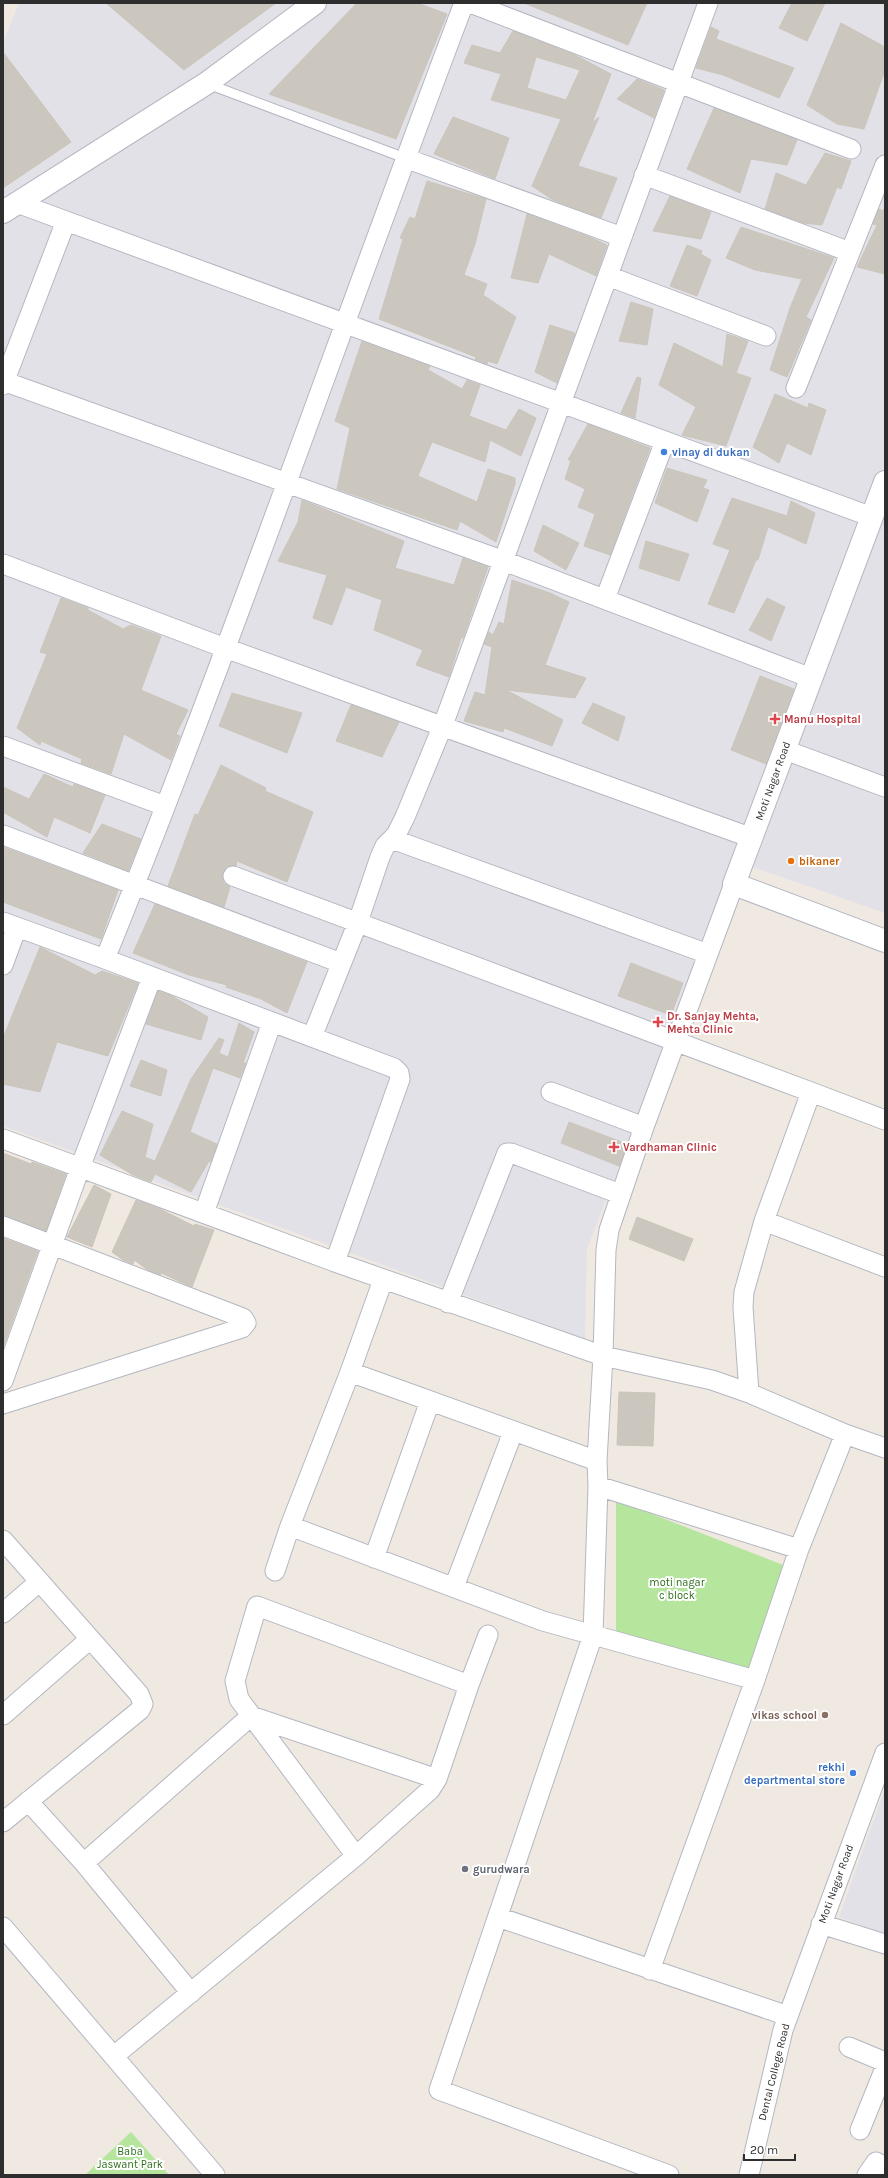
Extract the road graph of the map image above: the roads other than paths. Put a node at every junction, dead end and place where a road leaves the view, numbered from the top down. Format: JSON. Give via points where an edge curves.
{"nodes":[{"id":1,"x":315,"y":3,"type":"edge"},
{"id":2,"x":464,"y":3,"type":"edge"},
{"id":3,"x":470,"y":3,"type":"edge"},
{"id":4,"x":708,"y":3,"type":"edge"},
{"id":5,"x":678,"y":82,"type":"junction"},
{"id":6,"x":207,"y":83,"type":"junction"},
{"id":7,"x":851,"y":149,"type":"dead end"},
{"id":8,"x":405,"y":158,"type":"junction"},
{"id":9,"x":885,"y":165,"type":"edge"},
{"id":10,"x":644,"y":175,"type":"junction"},
{"id":11,"x":10,"y":207,"type":"edge"},
{"id":12,"x":66,"y":221,"type":"junction"},
{"id":13,"x":622,"y":237,"type":"junction"},
{"id":14,"x":850,"y":252,"type":"junction"},
{"id":15,"x":608,"y":276,"type":"junction"},
{"id":16,"x":347,"y":322,"type":"junction"},
{"id":17,"x":766,"y":336,"type":"dead end"},
{"id":18,"x":3,"y":382,"type":"edge"},
{"id":19,"x":796,"y":388,"type":"dead end"},
{"id":20,"x":562,"y":402,"type":"junction"},
{"id":21,"x":664,"y":441,"type":"junction"},
{"id":22,"x":287,"y":482,"type":"junction"},
{"id":23,"x":885,"y":482,"type":"edge"},
{"id":24,"x":872,"y":517,"type":"junction"},
{"id":25,"x":504,"y":561,"type":"junction"},
{"id":26,"x":3,"y":564,"type":"edge"},
{"id":27,"x":605,"y":599,"type":"junction"},
{"id":28,"x":225,"y":648,"type":"junction"},
{"id":29,"x":811,"y":678,"type":"junction"},
{"id":30,"x":443,"y":725,"type":"junction"},
{"id":31,"x":3,"y":746,"type":"edge"},
{"id":32,"x":785,"y":750,"type":"junction"},
{"id":33,"x":885,"y":787,"type":"edge"},
{"id":34,"x":165,"y":806,"type":"junction"},
{"id":35,"x":3,"y":835,"type":"edge"},
{"id":36,"x":752,"y":838,"type":"junction"},
{"id":37,"x":392,"y":839,"type":"junction"},
{"id":38,"x":233,"y":876,"type":"dead end"},
{"id":39,"x":734,"y":884,"type":"junction"},
{"id":40,"x":135,"y":886,"type":"junction"},
{"id":41,"x":358,"y":922,"type":"junction"},
{"id":42,"x":10,"y":924,"type":"edge"},
{"id":43,"x":885,"y":940,"type":"edge"},
{"id":44,"x":708,"y":954,"type":"junction"},
{"id":45,"x":105,"y":959,"type":"junction"},
{"id":46,"x":341,"y":963,"type":"junction"},
{"id":47,"x":3,"y":965,"type":"edge"},
{"id":48,"x":152,"y":977,"type":"junction"},
{"id":49,"x":272,"y":1022,"type":"junction"},
{"id":50,"x":312,"y":1037,"type":"junction"},
{"id":51,"x":675,"y":1042,"type":"junction"},
{"id":52,"x":551,"y":1092,"type":"dead end"},
{"id":53,"x":811,"y":1092,"type":"junction"},
{"id":54,"x":885,"y":1120,"type":"edge"},
{"id":55,"x":644,"y":1127,"type":"junction"},
{"id":56,"x":3,"y":1139,"type":"edge"},
{"id":57,"x":80,"y":1168,"type":"junction"},
{"id":58,"x":620,"y":1194,"type":"junction"},
{"id":59,"x":204,"y":1213,"type":"junction"},
{"id":60,"x":764,"y":1222,"type":"junction"},
{"id":61,"x":3,"y":1226,"type":"edge"},
{"id":62,"x":52,"y":1246,"type":"junction"},
{"id":63,"x":335,"y":1262,"type":"junction"},
{"id":64,"x":885,"y":1267,"type":"edge"},
{"id":65,"x":383,"y":1280,"type":"junction"},
{"id":66,"x":448,"y":1303,"type":"junction"},
{"id":67,"x":603,"y":1356,"type":"junction"},
{"id":68,"x":350,"y":1372,"type":"junction"},
{"id":69,"x":3,"y":1381,"type":"edge"},
{"id":70,"x":749,"y":1393,"type":"junction"},
{"id":71,"x":430,"y":1401,"type":"junction"},
{"id":72,"x":3,"y":1404,"type":"edge"},
{"id":73,"x":513,"y":1432,"type":"junction"},
{"id":74,"x":845,"y":1434,"type":"junction"},
{"id":75,"x":885,"y":1448,"type":"edge"},
{"id":76,"x":597,"y":1461,"type":"junction"},
{"id":77,"x":598,"y":1486,"type":"junction"},
{"id":78,"x":290,"y":1526,"type":"junction"},
{"id":79,"x":3,"y":1540,"type":"edge"},
{"id":80,"x":799,"y":1549,"type":"junction"},
{"id":81,"x":374,"y":1558,"type":"junction"},
{"id":82,"x":274,"y":1570,"type":"dead end"},
{"id":83,"x":40,"y":1582,"type":"junction"},
{"id":84,"x":454,"y":1587,"type":"junction"},
{"id":85,"x":3,"y":1613,"type":"edge"},
{"id":86,"x":488,"y":1635,"type":"dead end"},
{"id":87,"x":593,"y":1636,"type":"junction"},
{"id":88,"x":90,"y":1638,"type":"junction"},
{"id":89,"x":755,"y":1680,"type":"junction"},
{"id":90,"x":469,"y":1685,"type":"junction"},
{"id":91,"x":3,"y":1715,"type":"edge"},
{"id":92,"x":251,"y":1716,"type":"junction"},
{"id":93,"x":885,"y":1753,"type":"edge"},
{"id":94,"x":437,"y":1779,"type":"junction"},
{"id":95,"x":28,"y":1801,"type":"junction"},
{"id":96,"x":3,"y":1822,"type":"edge"},
{"id":97,"x":356,"y":1856,"type":"junction"},
{"id":98,"x":84,"y":1863,"type":"junction"},
{"id":99,"x":498,"y":1917,"type":"junction"},
{"id":100,"x":821,"y":1924,"type":"junction"},
{"id":101,"x":3,"y":1927,"type":"edge"},
{"id":102,"x":885,"y":1944,"type":"edge"},
{"id":103,"x":650,"y":1970,"type":"junction"},
{"id":104,"x":191,"y":1993,"type":"junction"},
{"id":105,"x":788,"y":2016,"type":"junction"},
{"id":106,"x":849,"y":2047,"type":"dead end"},
{"id":107,"x":114,"y":2056,"type":"junction"},
{"id":108,"x":885,"y":2062,"type":"edge"},
{"id":109,"x":885,"y":2068,"type":"edge"},
{"id":110,"x":860,"y":2130,"type":"dead end"},
{"id":111,"x":885,"y":2167,"type":"edge"},
{"id":112,"x":215,"y":2175,"type":"edge"},
{"id":113,"x":669,"y":2175,"type":"edge"},
{"id":114,"x":749,"y":2175,"type":"edge"},
{"id":115,"x":867,"y":2175,"type":"edge"}],
"edges":[{"from":1,"to":6,"type":"street"},
{"from":2,"to":8,"type":"street"},
{"from":3,"to":5,"type":"street"},
{"from":4,"to":5,"type":"street"},
{"from":5,"to":7,"type":"street"},
{"from":5,"to":10,"type":"street"},
{"from":6,"to":8,"type":"lane"},
{"from":6,"to":11,"type":"street"},
{"from":8,"to":13,"type":"street"},
{"from":8,"to":16,"type":"street"},
{"from":9,"to":14,"type":"street"},
{"from":10,"to":13,"type":"street"},
{"from":10,"to":14,"type":"street"},
{"from":11,"to":12,"type":"street"},
{"from":12,"to":16,"type":"street"},
{"from":12,"to":18,"type":"street"},
{"from":13,"to":15,"type":"street"},
{"from":14,"to":19,"type":"street"},
{"from":15,"to":17,"type":"street"},
{"from":15,"to":20,"type":"street"},
{"from":16,"to":20,"type":"street"},
{"from":16,"to":22,"type":"street"},
{"from":18,"to":22,"type":"street"},
{"from":20,"to":21,"type":"street"},
{"from":20,"to":25,"type":"street"},
{"from":21,"to":24,"type":"street"},
{"from":21,"to":27,"type":"street"},
{"from":22,"to":25,"type":"street"},
{"from":22,"to":28,"type":"street"},
{"from":23,"to":24,"type":"street","name":"Moti Nagar Road"},
{"from":24,"to":29,"type":"street","name":"Moti Nagar Road"},
{"from":25,"to":27,"type":"street"},
{"from":25,"to":30,"type":"street"},
{"from":26,"to":28,"type":"street"},
{"from":27,"to":29,"type":"street"},
{"from":28,"to":30,"type":"street"},
{"from":28,"to":34,"type":"street"},
{"from":29,"to":32,"type":"street","name":"Moti Nagar Road"},
{"from":30,"to":36,"type":"street"},
{"from":30,"to":37,"type":"street","via":[[405,817]]},
{"from":31,"to":34,"type":"street"},
{"from":32,"to":33,"type":"street"},
{"from":32,"to":36,"type":"street","name":"Moti Nagar Road"},
{"from":34,"to":40,"type":"street"},
{"from":35,"to":40,"type":"street"},
{"from":36,"to":39,"type":"street","name":"Moti Nagar Road"},
{"from":37,"to":41,"type":"street","via":[[380,857]]},
{"from":37,"to":44,"type":"street"},
{"from":38,"to":41,"type":"street"},
{"from":39,"to":43,"type":"street"},
{"from":39,"to":44,"type":"street"},
{"from":40,"to":45,"type":"street"},
{"from":40,"to":46,"type":"street"},
{"from":41,"to":46,"type":"street"},
{"from":41,"to":51,"type":"street"},
{"from":42,"to":45,"type":"street"},
{"from":42,"to":47,"type":"street"},
{"from":44,"to":51,"type":"street"},
{"from":45,"to":48,"type":"street"},
{"from":46,"to":50,"type":"street"},
{"from":48,"to":49,"type":"street"},
{"from":48,"to":57,"type":"street"},
{"from":49,"to":50,"type":"street"},
{"from":49,"to":59,"type":"street"},
{"from":50,"to":63,"type":"street","via":[[394,1068],[400,1079]]},
{"from":51,"to":53,"type":"street"},
{"from":51,"to":55,"type":"street"},
{"from":52,"to":55,"type":"street"},
{"from":53,"to":54,"type":"street"},
{"from":53,"to":60,"type":"street"},
{"from":55,"to":58,"type":"street"},
{"from":56,"to":57,"type":"street"},
{"from":57,"to":59,"type":"street"},
{"from":57,"to":62,"type":"street"},
{"from":58,"to":66,"type":"street","via":[[507,1153]]},
{"from":58,"to":67,"type":"street","via":[[606,1250]]},
{"from":59,"to":63,"type":"street"},
{"from":60,"to":64,"type":"street"},
{"from":60,"to":70,"type":"street","via":[[744,1292]]},
{"from":61,"to":62,"type":"street"},
{"from":62,"to":69,"type":"street"},
{"from":62,"to":72,"type":"street","via":[[243,1318],[246,1326]]},
{"from":63,"to":65,"type":"street"},
{"from":65,"to":66,"type":"street"},
{"from":65,"to":68,"type":"street"},
{"from":66,"to":67,"type":"street"},
{"from":67,"to":70,"type":"street","via":[[704,1378]]},
{"from":67,"to":76,"type":"street"},
{"from":68,"to":71,"type":"street"},
{"from":68,"to":78,"type":"street"},
{"from":70,"to":74,"type":"street"},
{"from":71,"to":73,"type":"street"},
{"from":71,"to":81,"type":"street"},
{"from":73,"to":76,"type":"street"},
{"from":73,"to":84,"type":"street"},
{"from":74,"to":75,"type":"street"},
{"from":74,"to":80,"type":"street"},
{"from":76,"to":77,"type":"street"},
{"from":77,"to":80,"type":"street"},
{"from":77,"to":87,"type":"street"},
{"from":78,"to":81,"type":"street"},
{"from":78,"to":82,"type":"street"},
{"from":79,"to":83,"type":"street"},
{"from":80,"to":89,"type":"street"},
{"from":81,"to":84,"type":"street"},
{"from":83,"to":85,"type":"street"},
{"from":83,"to":88,"type":"street"},
{"from":84,"to":87,"type":"street"},
{"from":86,"to":90,"type":"street"},
{"from":87,"to":89,"type":"street"},
{"from":87,"to":99,"type":"street"},
{"from":88,"to":91,"type":"street"},
{"from":88,"to":95,"type":"street","via":[[139,1694],[143,1704],[140,1710]]},
{"from":89,"to":103,"type":"street"},
{"from":90,"to":92,"type":"street","via":[[257,1606],[235,1681],[239,1700]]},
{"from":90,"to":94,"type":"street"},
{"from":92,"to":94,"type":"street"},
{"from":92,"to":97,"type":"street"},
{"from":92,"to":98,"type":"street"},
{"from":93,"to":100,"type":"street","name":"Moti Nagar Road"},
{"from":94,"to":97,"type":"street","via":[[430,1790]]},
{"from":95,"to":96,"type":"street"},
{"from":95,"to":98,"type":"street"},
{"from":97,"to":104,"type":"street"},
{"from":98,"to":104,"type":"street"},
{"from":99,"to":103,"type":"street"},
{"from":99,"to":113,"type":"street","via":[[439,2090]]},
{"from":100,"to":102,"type":"street"},
{"from":100,"to":105,"type":"street","name":"Moti Nagar Road"},
{"from":101,"to":107,"type":"street"},
{"from":103,"to":105,"type":"street"},
{"from":104,"to":107,"type":"street"},
{"from":105,"to":114,"type":"street","name":"Dental College Road"},
{"from":106,"to":108,"type":"street"},
{"from":107,"to":112,"type":"street"},
{"from":109,"to":110,"type":"street"},
{"from":111,"to":115,"type":"street","via":[[876,2162]]}]}
